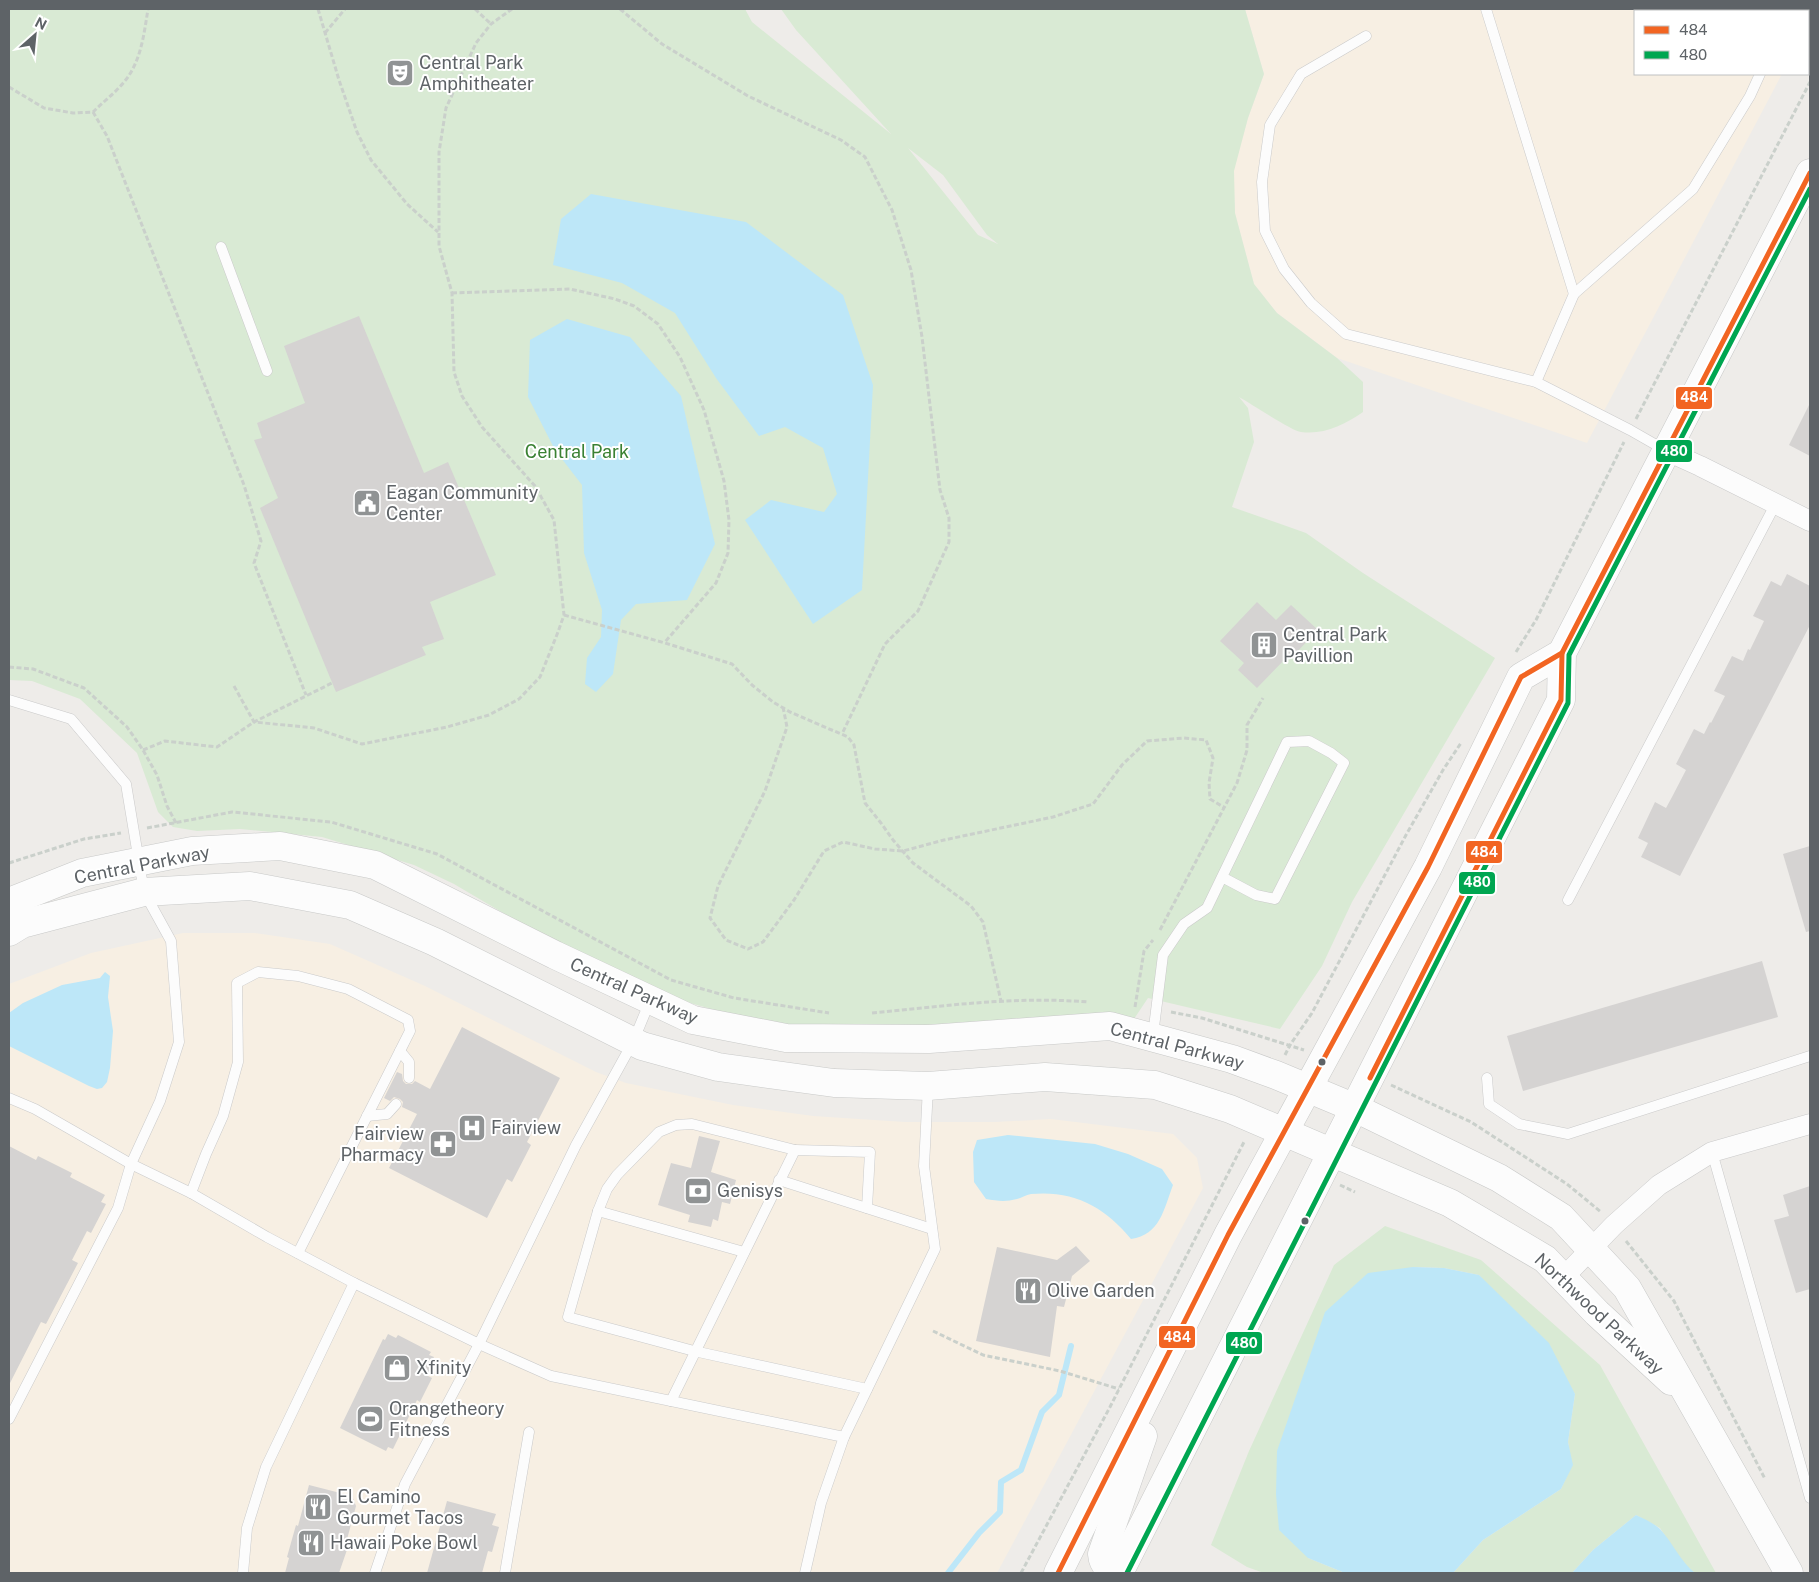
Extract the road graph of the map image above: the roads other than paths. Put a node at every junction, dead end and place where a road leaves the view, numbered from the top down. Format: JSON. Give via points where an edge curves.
{"nodes":[{"id":1,"x":1486,"y":9,"type":"edge"},
{"id":2,"x":1366,"y":36,"type":"dead end"},
{"id":3,"x":1760,"y":75,"type":"edge"},
{"id":4,"x":1810,"y":172,"type":"edge"},
{"id":5,"x":221,"y":246,"type":"dead end"},
{"id":6,"x":1574,"y":294,"type":"junction"},
{"id":7,"x":267,"y":371,"type":"dead end"},
{"id":8,"x":1536,"y":382,"type":"junction"},
{"id":9,"x":1667,"y":451,"type":"junction"},
{"id":10,"x":1776,"y":503,"type":"junction"},
{"id":11,"x":1810,"y":521,"type":"edge"},
{"id":12,"x":1562,"y":653,"type":"junction"},
{"id":13,"x":9,"y":700,"type":"edge"},
{"id":14,"x":138,"y":862,"type":"junction"},
{"id":15,"x":1222,"y":877,"type":"junction"},
{"id":16,"x":144,"y":892,"type":"junction"},
{"id":17,"x":1568,"y":900,"type":"dead end"},
{"id":18,"x":9,"y":902,"type":"edge"},
{"id":19,"x":9,"y":932,"type":"edge"},
{"id":20,"x":650,"y":1000,"type":"junction"},
{"id":21,"x":1153,"y":1038,"type":"junction"},
{"id":22,"x":633,"y":1042,"type":"junction"},
{"id":23,"x":400,"y":1052,"type":"junction"},
{"id":24,"x":1810,"y":1056,"type":"edge"},
{"id":25,"x":409,"y":1078,"type":"dead end"},
{"id":26,"x":1487,"y":1078,"type":"dead end"},
{"id":27,"x":928,"y":1086,"type":"junction"},
{"id":28,"x":1309,"y":1089,"type":"junction"},
{"id":29,"x":9,"y":1098,"type":"edge"},
{"id":30,"x":396,"y":1104,"type":"dead end"},
{"id":31,"x":1355,"y":1108,"type":"junction"},
{"id":32,"x":367,"y":1116,"type":"junction"},
{"id":33,"x":1810,"y":1124,"type":"edge"},
{"id":34,"x":1285,"y":1132,"type":"junction"},
{"id":35,"x":795,"y":1150,"type":"junction"},
{"id":36,"x":1333,"y":1152,"type":"junction"},
{"id":37,"x":1712,"y":1152,"type":"junction"},
{"id":38,"x":131,"y":1164,"type":"junction"},
{"id":39,"x":780,"y":1180,"type":"junction"},
{"id":40,"x":191,"y":1193,"type":"junction"},
{"id":41,"x":867,"y":1208,"type":"junction"},
{"id":42,"x":598,"y":1211,"type":"junction"},
{"id":43,"x":932,"y":1230,"type":"junction"},
{"id":44,"x":1591,"y":1249,"type":"junction"},
{"id":45,"x":744,"y":1252,"type":"junction"},
{"id":46,"x":298,"y":1253,"type":"junction"},
{"id":47,"x":1563,"y":1278,"type":"junction"},
{"id":48,"x":354,"y":1283,"type":"junction"},
{"id":49,"x":479,"y":1344,"type":"junction"},
{"id":50,"x":694,"y":1352,"type":"junction"},
{"id":51,"x":1157,"y":1379,"type":"junction"},
{"id":52,"x":867,"y":1389,"type":"junction"},
{"id":53,"x":1691,"y":1400,"type":"junction"},
{"id":54,"x":671,"y":1401,"type":"junction"},
{"id":55,"x":9,"y":1419,"type":"edge"},
{"id":56,"x":529,"y":1432,"type":"dead end"},
{"id":57,"x":844,"y":1437,"type":"junction"},
{"id":58,"x":1810,"y":1498,"type":"edge"},
{"id":59,"x":243,"y":1573,"type":"edge"},
{"id":60,"x":375,"y":1573,"type":"edge"},
{"id":61,"x":505,"y":1573,"type":"edge"},
{"id":62,"x":805,"y":1573,"type":"edge"},
{"id":63,"x":1058,"y":1573,"type":"edge"},
{"id":64,"x":1119,"y":1573,"type":"edge"},
{"id":65,"x":1789,"y":1573,"type":"edge"}],
"edges":[{"from":1,"to":6,"type":"lane"},
{"from":2,"to":8,"type":"lane","via":[[1301,74],[1270,125],[1262,182],[1265,231],[1284,269],[1300,290],[1346,334]]},
{"from":3,"to":6,"type":"lane","via":[[1693,189]]},
{"from":4,"to":9,"type":"street"},
{"from":5,"to":7,"type":"lane"},
{"from":6,"to":8,"type":"lane"},
{"from":8,"to":9,"type":"lane"},
{"from":9,"to":10,"type":"street"},
{"from":9,"to":12,"type":"street"},
{"from":10,"to":11,"type":"street"},
{"from":10,"to":17,"type":"lane"},
{"from":12,"to":28,"type":"street","via":[[1521,677],[1428,867]]},
{"from":12,"to":31,"type":"street","via":[[1561,700]]},
{"from":13,"to":14,"type":"lane","via":[[71,719],[126,784]]},
{"from":14,"to":16,"type":"lane"},
{"from":14,"to":18,"type":"street","name":"Central Parkway","via":[[82,874]]},
{"from":14,"to":20,"type":"street","name":"Central Parkway","via":[[192,851],[280,846],[375,865]]},
{"from":15,"to":15,"type":"lane","via":[[1256,895],[1275,899],[1344,763],[1309,741],[1287,742]]},
{"from":15,"to":21,"type":"lane","via":[[1207,908],[1184,924],[1163,955]]},
{"from":16,"to":19,"type":"street","name":"Central Parkway","via":[[22,924]]},
{"from":16,"to":22,"type":"street","name":"Central Parkway","via":[[250,886],[350,906],[435,942]]},
{"from":16,"to":38,"type":"lane","via":[[171,941],[179,1042],[160,1101]]},
{"from":20,"to":21,"type":"street","name":"Central Parkway","via":[[694,1020],[786,1038],[929,1039],[1110,1026]]},
{"from":20,"to":22,"type":"lane"},
{"from":21,"to":28,"type":"street","name":"Central Parkway","via":[[1232,1059]]},
{"from":22,"to":27,"type":"street","name":"Central Parkway","via":[[718,1067],[834,1083]]},
{"from":22,"to":49,"type":"lane","via":[[576,1145]]},
{"from":23,"to":25,"type":"lane","via":[[409,1062]]},
{"from":23,"to":32,"type":"lane"},
{"from":23,"to":40,"type":"lane","via":[[410,1031],[408,1020],[348,989],[298,976],[258,972],[237,984],[238,1062],[223,1116]]},
{"from":24,"to":26,"type":"lane","via":[[1568,1134],[1519,1124],[1489,1104]]},
{"from":27,"to":34,"type":"street","name":"Central Parkway","via":[[1044,1077],[1156,1085],[1230,1108]]},
{"from":27,"to":43,"type":"lane","via":[[924,1166]]},
{"from":28,"to":31,"type":"street","name":"Northwood Parkway"},
{"from":28,"to":34,"type":"street"},
{"from":29,"to":38,"type":"lane","via":[[35,1109]]},
{"from":30,"to":32,"type":"lane","via":[[388,1114]]},
{"from":31,"to":36,"type":"street"},
{"from":31,"to":44,"type":"street","name":"Northwood Parkway","via":[[1499,1178],[1561,1217]]},
{"from":32,"to":46,"type":"lane"},
{"from":33,"to":37,"type":"street"},
{"from":34,"to":36,"type":"street","name":"Northwood Parkway"},
{"from":34,"to":51,"type":"street","via":[[1228,1236]]},
{"from":35,"to":39,"type":"lane"},
{"from":35,"to":41,"type":"lane","via":[[870,1152]]},
{"from":35,"to":42,"type":"lane","via":[[692,1124],[676,1125],[659,1132],[617,1175]]},
{"from":36,"to":47,"type":"street","name":"Northwood Parkway","via":[[1450,1203],[1545,1259]]},
{"from":36,"to":64,"type":"street"},
{"from":37,"to":44,"type":"street","via":[[1659,1185]]},
{"from":37,"to":58,"type":"lane"},
{"from":38,"to":40,"type":"lane"},
{"from":38,"to":55,"type":"lane","via":[[118,1208]]},
{"from":39,"to":41,"type":"lane"},
{"from":39,"to":45,"type":"lane"},
{"from":40,"to":46,"type":"lane"},
{"from":41,"to":43,"type":"lane"},
{"from":42,"to":45,"type":"lane"},
{"from":42,"to":50,"type":"lane","via":[[568,1317]]},
{"from":43,"to":52,"type":"lane","via":[[935,1249]]},
{"from":44,"to":47,"type":"street"},
{"from":44,"to":53,"type":"street","name":"Northwood Parkway","via":[[1627,1288]]},
{"from":45,"to":50,"type":"lane"},
{"from":46,"to":48,"type":"lane"},
{"from":47,"to":53,"type":"street","name":"Northwood Parkway"},
{"from":48,"to":49,"type":"lane"},
{"from":48,"to":59,"type":"lane","via":[[266,1467],[247,1528]]},
{"from":49,"to":54,"type":"lane","via":[[551,1376]]},
{"from":49,"to":60,"type":"lane","via":[[405,1484]]},
{"from":50,"to":52,"type":"lane"},
{"from":50,"to":54,"type":"lane"},
{"from":51,"to":63,"type":"street"},
{"from":51,"to":64,"type":"street","via":[[1138,1451],[1102,1554],[1102,1561],[1108,1568]]},
{"from":52,"to":57,"type":"lane"},
{"from":53,"to":65,"type":"street","name":"Northwood Parkway"},
{"from":54,"to":57,"type":"lane"},
{"from":56,"to":61,"type":"lane"},
{"from":57,"to":62,"type":"lane","via":[[821,1503]]}]}
